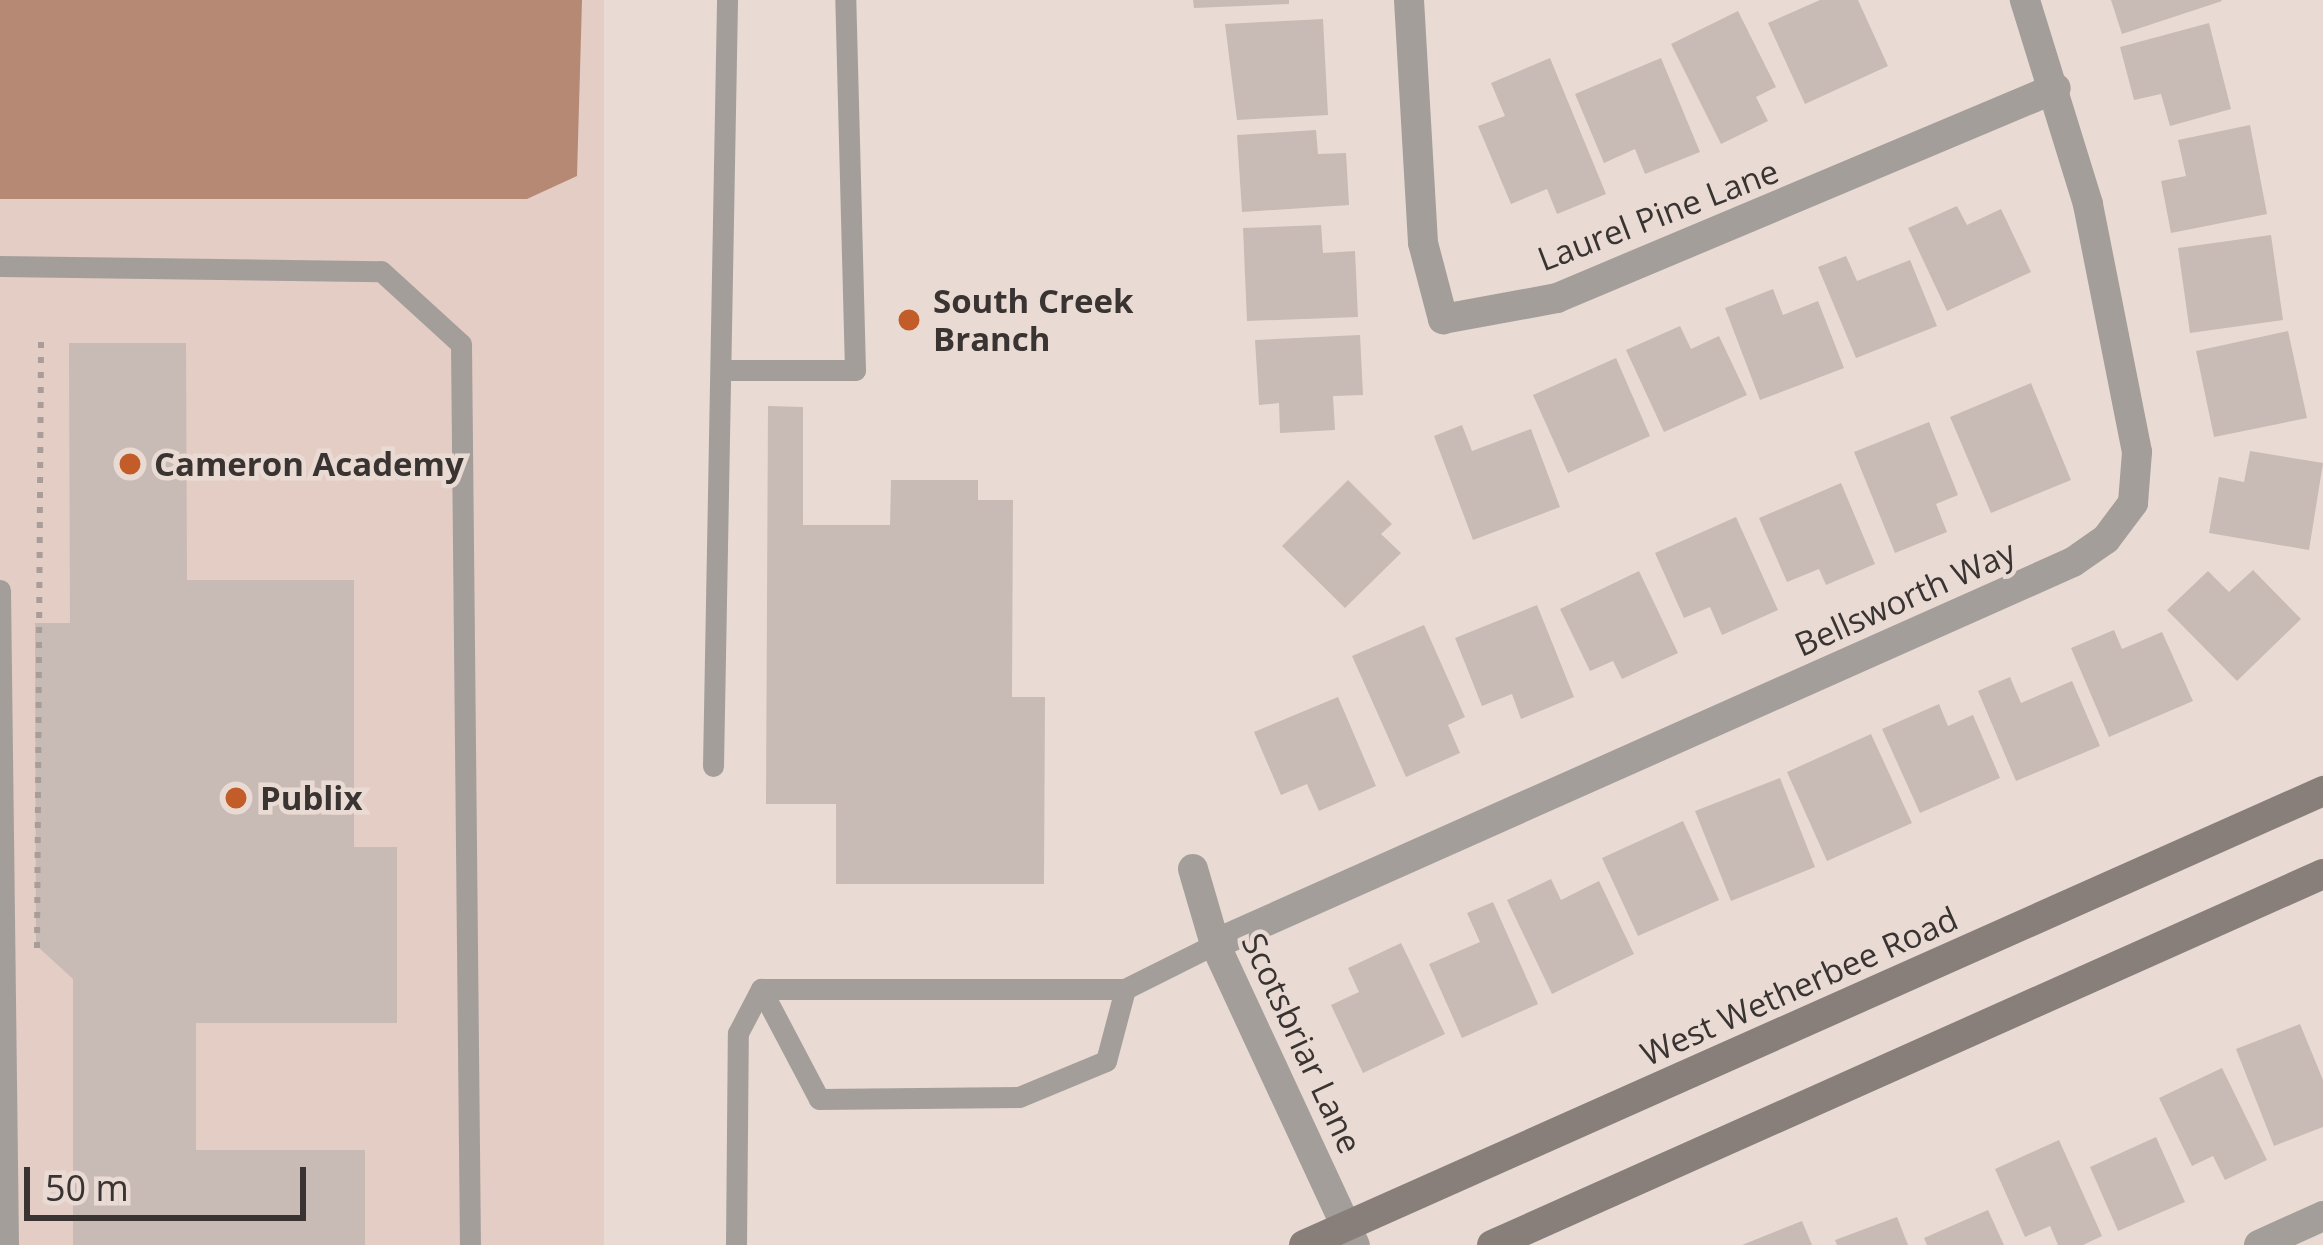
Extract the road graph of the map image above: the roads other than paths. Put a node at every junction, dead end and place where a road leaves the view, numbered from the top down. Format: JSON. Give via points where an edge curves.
{"nodes":[{"id":1,"x":728,"y":0,"type":"edge"},
{"id":2,"x":845,"y":0,"type":"edge"},
{"id":3,"x":1409,"y":0,"type":"edge"},
{"id":4,"x":2025,"y":0,"type":"edge"},
{"id":5,"x":2056,"y":88,"type":"junction"},
{"id":6,"x":0,"y":266,"type":"edge"},
{"id":7,"x":721,"y":370,"type":"junction"},
{"id":8,"x":0,"y":590,"type":"edge"},
{"id":9,"x":0,"y":638,"type":"edge"},
{"id":10,"x":1,"y":740,"type":"edge"},
{"id":11,"x":713,"y":766,"type":"dead end"},
{"id":12,"x":2323,"y":791,"type":"edge"},
{"id":13,"x":2,"y":831,"type":"edge"},
{"id":14,"x":1193,"y":869,"type":"dead end"},
{"id":15,"x":2323,"y":874,"type":"edge"},
{"id":16,"x":2,"y":931,"type":"edge"},
{"id":17,"x":1215,"y":944,"type":"junction"},
{"id":18,"x":761,"y":989,"type":"junction"},
{"id":19,"x":1125,"y":989,"type":"junction"},
{"id":20,"x":3,"y":1031,"type":"edge"},
{"id":21,"x":3,"y":1130,"type":"edge"},
{"id":22,"x":2323,"y":1216,"type":"edge"},
{"id":23,"x":6,"y":1235,"type":"edge"},
{"id":24,"x":1351,"y":1236,"type":"edge"},
{"id":25,"x":470,"y":1245,"type":"edge"},
{"id":26,"x":736,"y":1245,"type":"edge"},
{"id":27,"x":1304,"y":1245,"type":"edge"},
{"id":28,"x":1492,"y":1245,"type":"edge"},
{"id":29,"x":2259,"y":1245,"type":"edge"}],
"edges":[{"from":1,"to":7,"type":"lane"},
{"from":2,"to":7,"type":"lane","via":[[855,370]]},
{"from":3,"to":5,"type":"street","name":"Laurel Pine Lane","via":[[1423,243],[1443,319],[1557,298]]},
{"from":4,"to":5,"type":"street","name":"Bellsworth Way"},
{"from":5,"to":17,"type":"street","name":"Bellsworth Way","via":[[2137,452],[2133,503],[2106,539],[2073,562]]},
{"from":6,"to":25,"type":"lane","via":[[381,272],[460,344]]},
{"from":7,"to":11,"type":"lane"},
{"from":8,"to":9,"type":"lane"},
{"from":9,"to":10,"type":"lane"},
{"from":10,"to":13,"type":"lane"},
{"from":12,"to":24,"type":"street","name":"West Wetherbee Road"},
{"from":13,"to":16,"type":"lane"},
{"from":14,"to":17,"type":"street","name":"Scotsbriar Lane"},
{"from":15,"to":28,"type":"street"},
{"from":16,"to":20,"type":"lane"},
{"from":17,"to":19,"type":"lane"},
{"from":17,"to":24,"type":"street","name":"Scotsbriar Lane"},
{"from":18,"to":19,"type":"lane"},
{"from":18,"to":19,"type":"lane","via":[[819,1099],[1019,1097],[1106,1061]]},
{"from":18,"to":26,"type":"lane","via":[[738,1033]]},
{"from":20,"to":21,"type":"lane"},
{"from":21,"to":23,"type":"lane"},
{"from":22,"to":29,"type":"street"},
{"from":24,"to":27,"type":"street","name":"West Wetherbee Road"}]}
